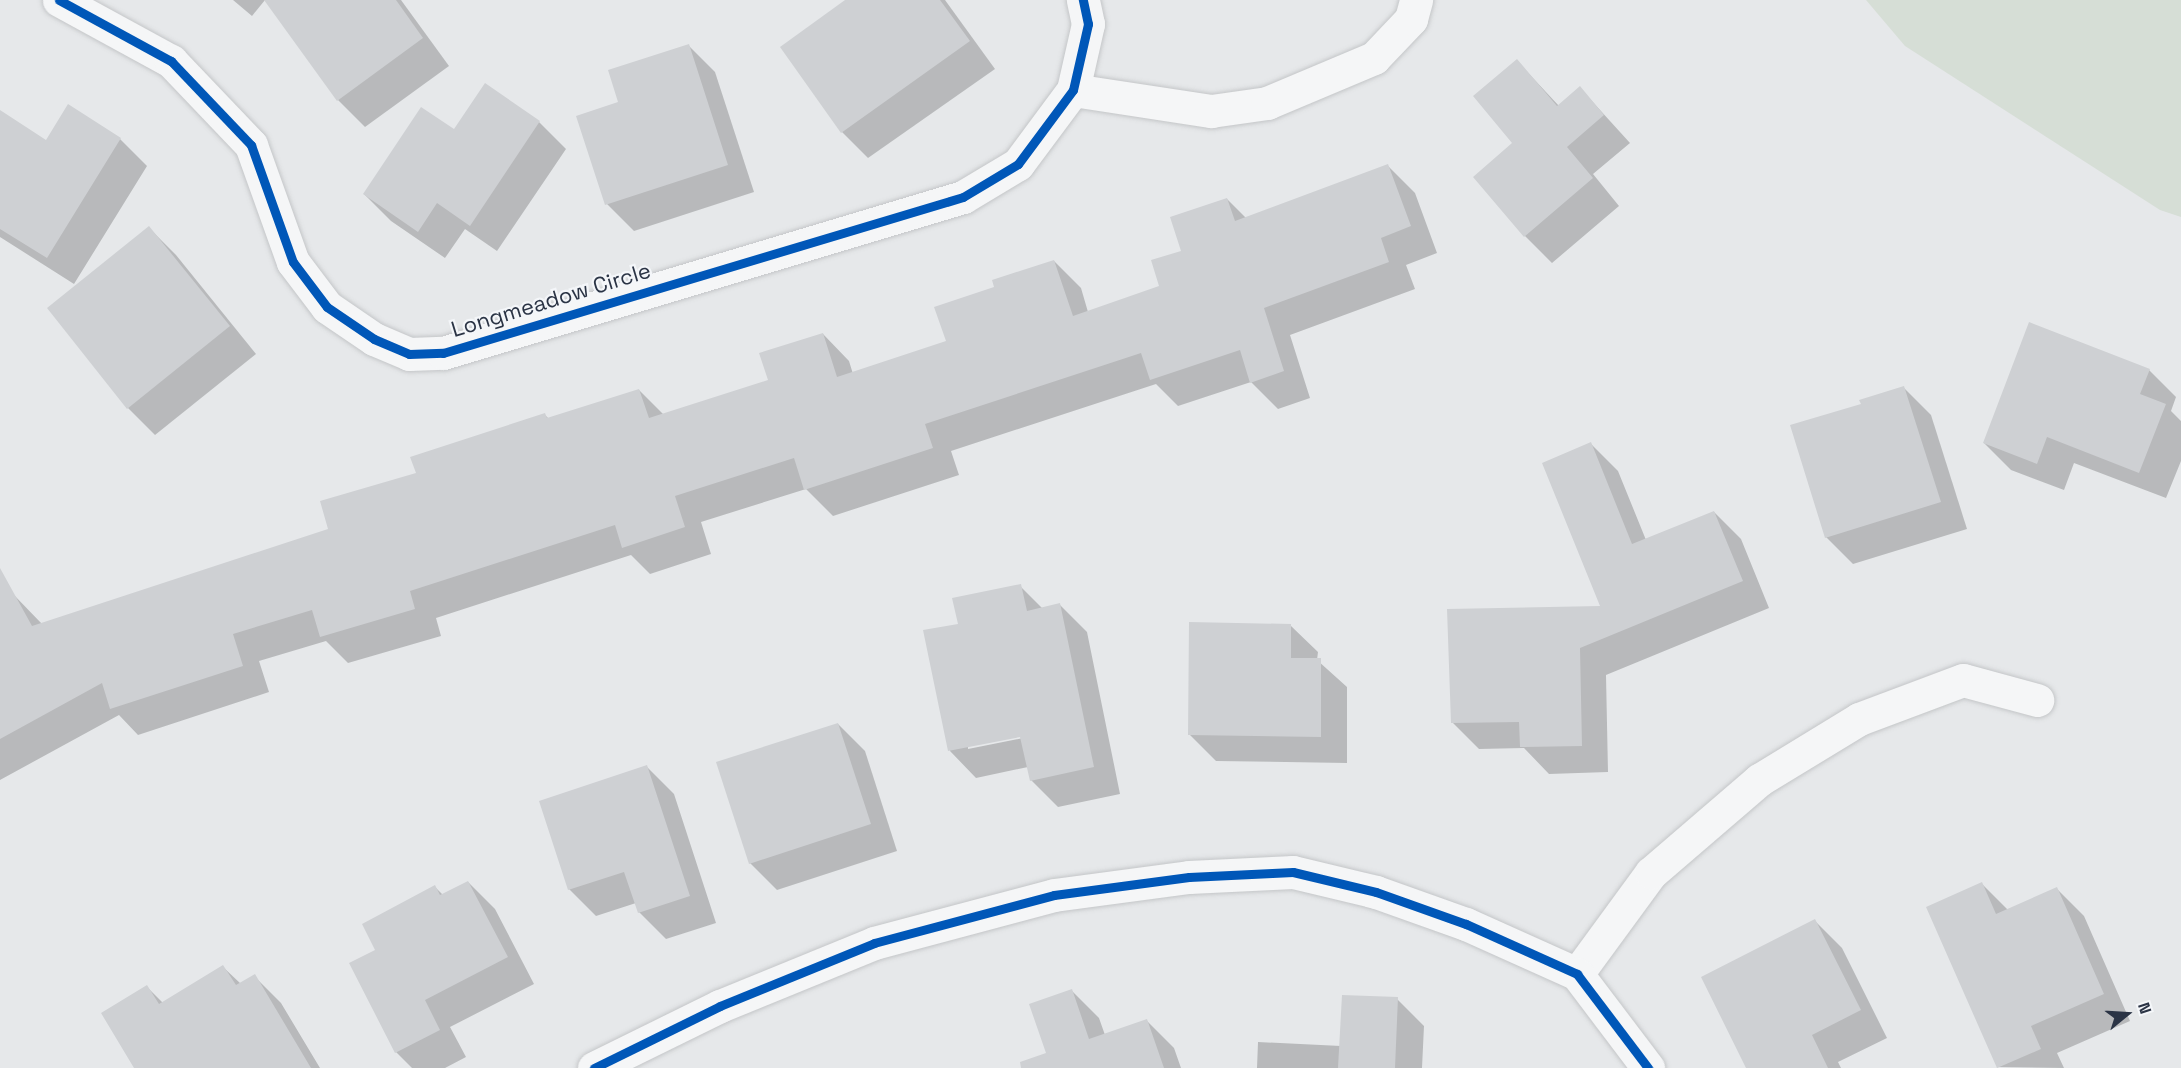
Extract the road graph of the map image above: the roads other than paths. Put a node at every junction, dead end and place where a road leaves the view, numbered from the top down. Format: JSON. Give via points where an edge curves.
{"nodes":[{"id":1,"x":59,"y":0,"type":"edge"},
{"id":2,"x":1083,"y":0,"type":"edge"},
{"id":3,"x":1416,"y":0,"type":"edge"},
{"id":4,"x":1073,"y":90,"type":"junction"},
{"id":5,"x":2037,"y":700,"type":"dead end"},
{"id":6,"x":1576,"y":974,"type":"junction"},
{"id":7,"x":594,"y":1068,"type":"edge"},
{"id":8,"x":1648,"y":1068,"type":"edge"}],
"edges":[{"from":1,"to":4,"type":"street","name":"Longmeadow Circle","via":[[171,61],[251,145],[293,262],[327,307],[374,339],[409,354],[443,353],[963,197],[1018,164]]},
{"from":2,"to":4,"type":"street","name":"Longmeadow Circle","via":[[1088,24]]},
{"from":3,"to":4,"type":"street","via":[[1411,20],[1374,58],[1267,103],[1211,111]]},
{"from":5,"to":6,"type":"street","via":[[1963,680],[1859,719],[1759,780],[1652,873]]},
{"from":6,"to":7,"type":"street","via":[[1466,924],[1376,892],[1293,872],[1190,877],[1054,894],[874,943],[720,1006]]},
{"from":6,"to":8,"type":"street"}]}
